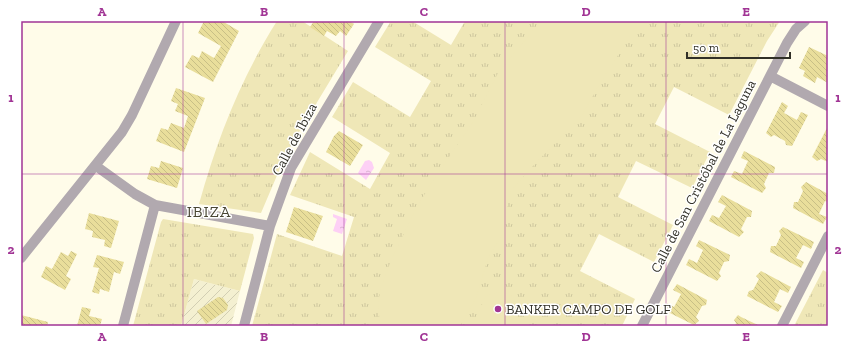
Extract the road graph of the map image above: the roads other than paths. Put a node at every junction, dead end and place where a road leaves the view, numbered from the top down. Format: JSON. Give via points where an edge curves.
{"nodes":[{"id":1,"x":176,"y":21,"type":"edge"},
{"id":2,"x":379,"y":21,"type":"edge"},
{"id":3,"x":805,"y":21,"type":"edge"},
{"id":4,"x":770,"y":76,"type":"junction"},
{"id":5,"x":828,"y":106,"type":"edge"},
{"id":6,"x":96,"y":166,"type":"junction"},
{"id":7,"x":155,"y":205,"type":"junction"},
{"id":8,"x":270,"y":226,"type":"junction"},
{"id":9,"x":828,"y":236,"type":"edge"},
{"id":10,"x":825,"y":249,"type":"edge"},
{"id":11,"x":21,"y":258,"type":"edge"},
{"id":12,"x":123,"y":326,"type":"edge"},
{"id":13,"x":244,"y":326,"type":"edge"},
{"id":14,"x":642,"y":326,"type":"edge"},
{"id":15,"x":782,"y":326,"type":"edge"}],
"edges":[{"from":1,"to":6,"type":"street","via":[[132,116]]},
{"from":2,"to":8,"type":"street","name":"Calle de Ibiza","via":[[291,168]]},
{"from":3,"to":4,"type":"street","name":"Calle de San Cristóbal de La Laguna","via":[[790,38]]},
{"from":4,"to":5,"type":"street"},
{"from":4,"to":14,"type":"street","name":"Calle de San Cristóbal de La Laguna"},
{"from":6,"to":7,"type":"street","via":[[134,194]]},
{"from":6,"to":11,"type":"street"},
{"from":7,"to":8,"type":"street"},
{"from":7,"to":12,"type":"street"},
{"from":8,"to":13,"type":"street","name":"Calle de Ibiza"},
{"from":9,"to":10,"type":"street"},
{"from":10,"to":15,"type":"street"}]}
